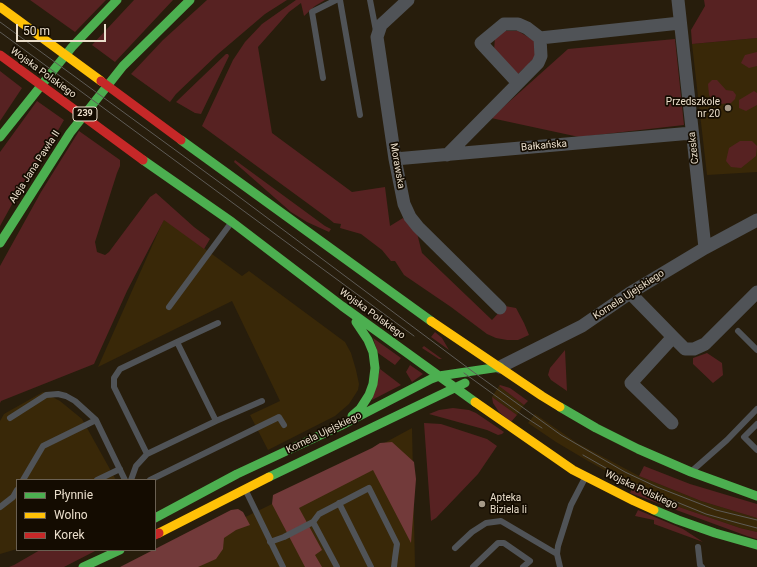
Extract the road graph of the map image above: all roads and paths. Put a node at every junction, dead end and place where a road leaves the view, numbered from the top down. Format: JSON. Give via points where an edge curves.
{"nodes":[{"id":1,"x":117,"y":0,"type":"edge"},
{"id":2,"x":190,"y":0,"type":"edge"},
{"id":3,"x":336,"y":0,"type":"edge"},
{"id":4,"x":340,"y":0,"type":"edge"},
{"id":5,"x":370,"y":0,"type":"edge"},
{"id":6,"x":408,"y":0,"type":"edge"},
{"id":7,"x":678,"y":0,"type":"edge"},
{"id":8,"x":0,"y":7,"type":"edge"},
{"id":9,"x":680,"y":23,"type":"junction"},
{"id":10,"x":377,"y":37,"type":"junction"},
{"id":11,"x":540,"y":38,"type":"junction"},
{"id":12,"x":0,"y":55,"type":"edge"},
{"id":13,"x":323,"y":78,"type":"dead end"},
{"id":14,"x":518,"y":83,"type":"junction"},
{"id":15,"x":360,"y":115,"type":"dead end"},
{"id":16,"x":692,"y":133,"type":"junction"},
{"id":17,"x":0,"y":137,"type":"edge"},
{"id":18,"x":447,"y":155,"type":"junction"},
{"id":19,"x":395,"y":159,"type":"junction"},
{"id":20,"x":757,"y":220,"type":"edge"},
{"id":21,"x":232,"y":222,"type":"junction"},
{"id":22,"x":0,"y":243,"type":"edge"},
{"id":23,"x":705,"y":248,"type":"junction"},
{"id":24,"x":757,"y":292,"type":"edge"},
{"id":25,"x":630,"y":293,"type":"junction"},
{"id":26,"x":342,"y":306,"type":"junction"},
{"id":27,"x":169,"y":307,"type":"dead end"},
{"id":28,"x":500,"y":308,"type":"dead end"},
{"id":29,"x":218,"y":323,"type":"dead end"},
{"id":30,"x":738,"y":331,"type":"dead end"},
{"id":31,"x":672,"y":337,"type":"junction"},
{"id":32,"x":177,"y":342,"type":"junction"},
{"id":33,"x":757,"y":350,"type":"edge"},
{"id":34,"x":500,"y":367,"type":"junction"},
{"id":35,"x":439,"y":376,"type":"junction"},
{"id":36,"x":455,"y":388,"type":"junction"},
{"id":37,"x":262,"y":401,"type":"dead end"},
{"id":38,"x":757,"y":409,"type":"edge"},
{"id":39,"x":10,"y":418,"type":"dead end"},
{"id":40,"x":96,"y":420,"type":"junction"},
{"id":41,"x":216,"y":421,"type":"junction"},
{"id":42,"x":672,"y":423,"type":"dead end"},
{"id":43,"x":757,"y":424,"type":"edge"},
{"id":44,"x":284,"y":425,"type":"dead end"},
{"id":45,"x":340,"y":426,"type":"junction"},
{"id":46,"x":757,"y":450,"type":"edge"},
{"id":47,"x":147,"y":454,"type":"junction"},
{"id":48,"x":120,"y":469,"type":"junction"},
{"id":49,"x":691,"y":472,"type":"junction"},
{"id":50,"x":586,"y":476,"type":"junction"},
{"id":51,"x":24,"y":479,"type":"edge"},
{"id":52,"x":99,"y":479,"type":"edge"},
{"id":53,"x":125,"y":479,"type":"edge"},
{"id":54,"x":131,"y":479,"type":"edge"},
{"id":55,"x":152,"y":479,"type":"edge"},
{"id":56,"x":241,"y":481,"type":"junction"},
{"id":57,"x":16,"y":492,"type":"edge"},
{"id":58,"x":757,"y":496,"type":"edge"},
{"id":59,"x":339,"y":503,"type":"junction"},
{"id":60,"x":0,"y":507,"type":"edge"},
{"id":61,"x":156,"y":518,"type":"edge"},
{"id":62,"x":313,"y":522,"type":"junction"},
{"id":63,"x":156,"y":532,"type":"edge"},
{"id":64,"x":270,"y":542,"type":"junction"},
{"id":65,"x":757,"y":545,"type":"edge"},
{"id":66,"x":698,"y":547,"type":"dead end"},
{"id":67,"x":455,"y":548,"type":"dead end"},
{"id":68,"x":109,"y":551,"type":"edge"},
{"id":69,"x":118,"y":551,"type":"edge"},
{"id":70,"x":557,"y":554,"type":"junction"},
{"id":71,"x":97,"y":560,"type":"junction"},
{"id":72,"x":83,"y":567,"type":"edge"},
{"id":73,"x":283,"y":567,"type":"edge"},
{"id":74,"x":337,"y":567,"type":"edge"},
{"id":75,"x":371,"y":567,"type":"edge"},
{"id":76,"x":394,"y":567,"type":"edge"},
{"id":77,"x":473,"y":567,"type":"edge"},
{"id":78,"x":523,"y":567,"type":"edge"},
{"id":79,"x":560,"y":567,"type":"edge"},
{"id":80,"x":702,"y":567,"type":"edge"}],
"edges":[{"from":1,"to":17,"type":"street","via":[[72,47]]},
{"from":2,"to":22,"type":"street","name":"Aleja Jana Pawła II","number":"239","via":[[123,66],[70,133]]},
{"from":3,"to":13,"type":"lane","via":[[312,12]]},
{"from":4,"to":15,"type":"lane"},
{"from":5,"to":10,"type":"lane"},
{"from":6,"to":10,"type":"street","via":[[382,25]]},
{"from":7,"to":9,"type":"street","name":"Czeska"},
{"from":8,"to":34,"type":"street","bridge":true,"via":[[432,322]]},
{"from":9,"to":11,"type":"street"},
{"from":9,"to":16,"type":"street","name":"Czeska"},
{"from":10,"to":19,"type":"street","name":"Morawska"},
{"from":11,"to":14,"type":"street","via":[[541,56],[538,63]]},
{"from":11,"to":14,"type":"street","via":[[518,24],[504,24],[481,43]]},
{"from":12,"to":21,"type":"street","name":"Wojska Polskiego","bridge":true},
{"from":14,"to":18,"type":"street"},
{"from":16,"to":18,"type":"street","name":"Bałkańska"},
{"from":16,"to":23,"type":"street","name":"Czeska"},
{"from":18,"to":19,"type":"street","name":"Bałkańska"},
{"from":19,"to":28,"type":"street","name":"Morawska","via":[[404,204],[410,217]]},
{"from":20,"to":23,"type":"street","name":"Kornela Ujejskiego"},
{"from":21,"to":26,"type":"street","name":"Wojska Polskiego"},
{"from":21,"to":27,"type":"lane"},
{"from":23,"to":25,"type":"street","name":"Kornela Ujejskiego"},
{"from":24,"to":31,"type":"street","via":[[705,344],[694,349],[685,349]]},
{"from":25,"to":31,"type":"street"},
{"from":25,"to":34,"type":"street","name":"Kornela Ujejskiego","via":[[582,326]]},
{"from":26,"to":35,"type":"street","name":"Wojska Polskiego"},
{"from":26,"to":45,"type":"street","via":[[366,336],[373,352],[375,368],[373,384],[364,403]]},
{"from":29,"to":32,"type":"lane"},
{"from":30,"to":33,"type":"lane"},
{"from":31,"to":42,"type":"street","via":[[631,383]]},
{"from":32,"to":41,"type":"lane"},
{"from":32,"to":47,"type":"lane","via":[[120,369],[114,378],[114,387]]},
{"from":34,"to":35,"type":"street","name":"Kornela Ujejskiego"},
{"from":34,"to":36,"type":"street","name":"Kornela Ujejskiego"},
{"from":34,"to":49,"type":"street","via":[[596,428]]},
{"from":35,"to":36,"type":"street","name":"Wojska Polskiego"},
{"from":35,"to":45,"type":"street","name":"Kornela Ujejskiego"},
{"from":36,"to":50,"type":"street","name":"Wojska Polskiego","via":[[559,461]]},
{"from":36,"to":56,"type":"street","name":"Kornela Ujejskiego"},
{"from":37,"to":41,"type":"lane"},
{"from":38,"to":49,"type":"lane","via":[[728,440]]},
{"from":39,"to":40,"type":"lane","via":[[46,395],[58,394],[76,401]]},
{"from":40,"to":48,"type":"lane"},
{"from":40,"to":51,"type":"lane","via":[[43,446]]},
{"from":41,"to":47,"type":"lane"},
{"from":43,"to":46,"type":"lane","via":[[744,436]]},
{"from":44,"to":55,"type":"lane","via":[[279,417]]},
{"from":45,"to":56,"type":"street","name":"Kornela Ujejskiego"},
{"from":47,"to":54,"type":"lane","via":[[136,466]]},
{"from":48,"to":52,"type":"lane"},
{"from":48,"to":53,"type":"lane"},
{"from":49,"to":58,"type":"street"},
{"from":50,"to":65,"type":"street","name":"Wojska Polskiego","via":[[678,520]]},
{"from":50,"to":70,"type":"lane","via":[[571,505]]},
{"from":56,"to":61,"type":"street","name":"Kornela Ujejskiego"},
{"from":56,"to":63,"type":"street","name":"Kornela Ujejskiego"},
{"from":56,"to":64,"type":"lane"},
{"from":57,"to":60,"type":"lane"},
{"from":59,"to":62,"type":"lane","via":[[319,514]]},
{"from":59,"to":75,"type":"lane"},
{"from":59,"to":76,"type":"lane","via":[[369,488],[397,544]]},
{"from":62,"to":64,"type":"lane"},
{"from":62,"to":74,"type":"lane"},
{"from":64,"to":73,"type":"lane"},
{"from":66,"to":80,"type":"lane"},
{"from":67,"to":70,"type":"lane","via":[[486,523],[501,521]]},
{"from":68,"to":71,"type":"street"},
{"from":69,"to":71,"type":"street"},
{"from":70,"to":79,"type":"lane"},
{"from":71,"to":72,"type":"street"},
{"from":77,"to":78,"type":"lane","via":[[498,543],[504,543],[530,561]]}]}
